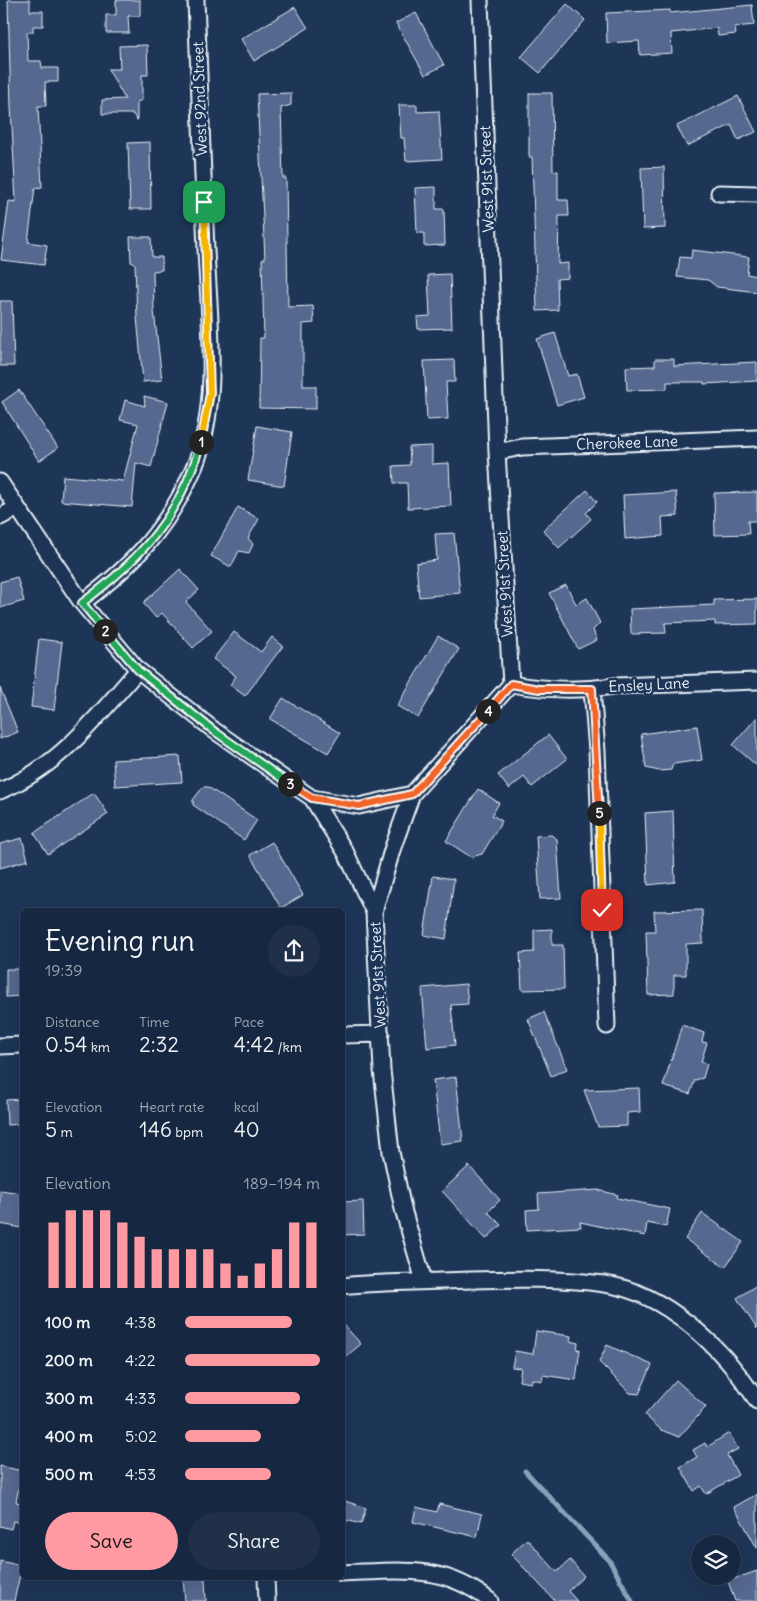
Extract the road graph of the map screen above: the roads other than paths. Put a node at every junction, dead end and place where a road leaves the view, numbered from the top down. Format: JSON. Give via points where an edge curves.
{"nodes":[{"id":1,"x":196,"y":0,"type":"edge"},
{"id":2,"x":480,"y":0,"type":"edge"},
{"id":3,"x":718,"y":193,"type":"dead end"},
{"id":4,"x":757,"y":194,"type":"edge"},
{"id":5,"x":757,"y":438,"type":"edge"},
{"id":6,"x":497,"y":452,"type":"junction"},
{"id":7,"x":0,"y":482,"type":"edge"},
{"id":8,"x":17,"y":508,"type":"junction"},
{"id":9,"x":0,"y":517,"type":"edge"},
{"id":10,"x":82,"y":603,"type":"junction"},
{"id":11,"x":138,"y":670,"type":"junction"},
{"id":12,"x":757,"y":681,"type":"edge"},
{"id":13,"x":511,"y":684,"type":"junction"},
{"id":14,"x":592,"y":689,"type":"junction"},
{"id":15,"x":0,"y":791,"type":"edge"},
{"id":16,"x":412,"y":794,"type":"junction"},
{"id":17,"x":312,"y":798,"type":"junction"},
{"id":18,"x":374,"y":912,"type":"junction"},
{"id":19,"x":607,"y":1026,"type":"dead end"},
{"id":20,"x":381,"y":1034,"type":"junction"},
{"id":21,"x":345,"y":1035,"type":"edge"},
{"id":22,"x":20,"y":1045,"type":"edge"},
{"id":23,"x":0,"y":1046,"type":"edge"},
{"id":24,"x":424,"y":1281,"type":"junction"},
{"id":25,"x":345,"y":1286,"type":"edge"},
{"id":26,"x":757,"y":1401,"type":"edge"},
{"id":27,"x":345,"y":1573,"type":"edge"},
{"id":28,"x":266,"y":1580,"type":"edge"},
{"id":29,"x":267,"y":1601,"type":"edge"},
{"id":30,"x":490,"y":1601,"type":"edge"}],
"edges":[{"from":1,"to":10,"type":"street","name":"West 92nd Street","via":[[210,337],[210,393],[205,428],[194,466],[177,504],[152,539],[114,579]]},
{"from":2,"to":6,"type":"street","name":"West 91st Street"},
{"from":3,"to":4,"type":"street"},
{"from":5,"to":6,"type":"street","name":"Cherokee Lane","via":[[522,447]]},
{"from":6,"to":13,"type":"street","name":"West 91st Street"},
{"from":7,"to":8,"type":"street"},
{"from":8,"to":9,"type":"street"},
{"from":8,"to":10,"type":"street"},
{"from":10,"to":11,"type":"street"},
{"from":11,"to":15,"type":"street","via":[[89,727],[62,752],[41,770]]},
{"from":11,"to":17,"type":"street","via":[[214,731]]},
{"from":12,"to":14,"type":"street","name":"Ensley Lane"},
{"from":13,"to":14,"type":"street","name":"Ensley Lane","via":[[539,689]]},
{"from":13,"to":16,"type":"street","name":"West 91st Street"},
{"from":14,"to":19,"type":"street"},
{"from":16,"to":17,"type":"street","via":[[359,806]]},
{"from":16,"to":18,"type":"street","name":"West 91st Street"},
{"from":17,"to":18,"type":"street","via":[[346,853]]},
{"from":18,"to":20,"type":"street","name":"West 91st Street"},
{"from":20,"to":21,"type":"street"},
{"from":20,"to":24,"type":"street","name":"West 91st Street","via":[[391,1152],[403,1209]]},
{"from":22,"to":23,"type":"street"},
{"from":24,"to":25,"type":"street"},
{"from":24,"to":26,"type":"street","via":[[520,1279],[605,1284],[639,1294],[666,1307],[698,1332]]},
{"from":27,"to":30,"type":"street","via":[[425,1571],[456,1579]]},
{"from":28,"to":29,"type":"street"}]}
